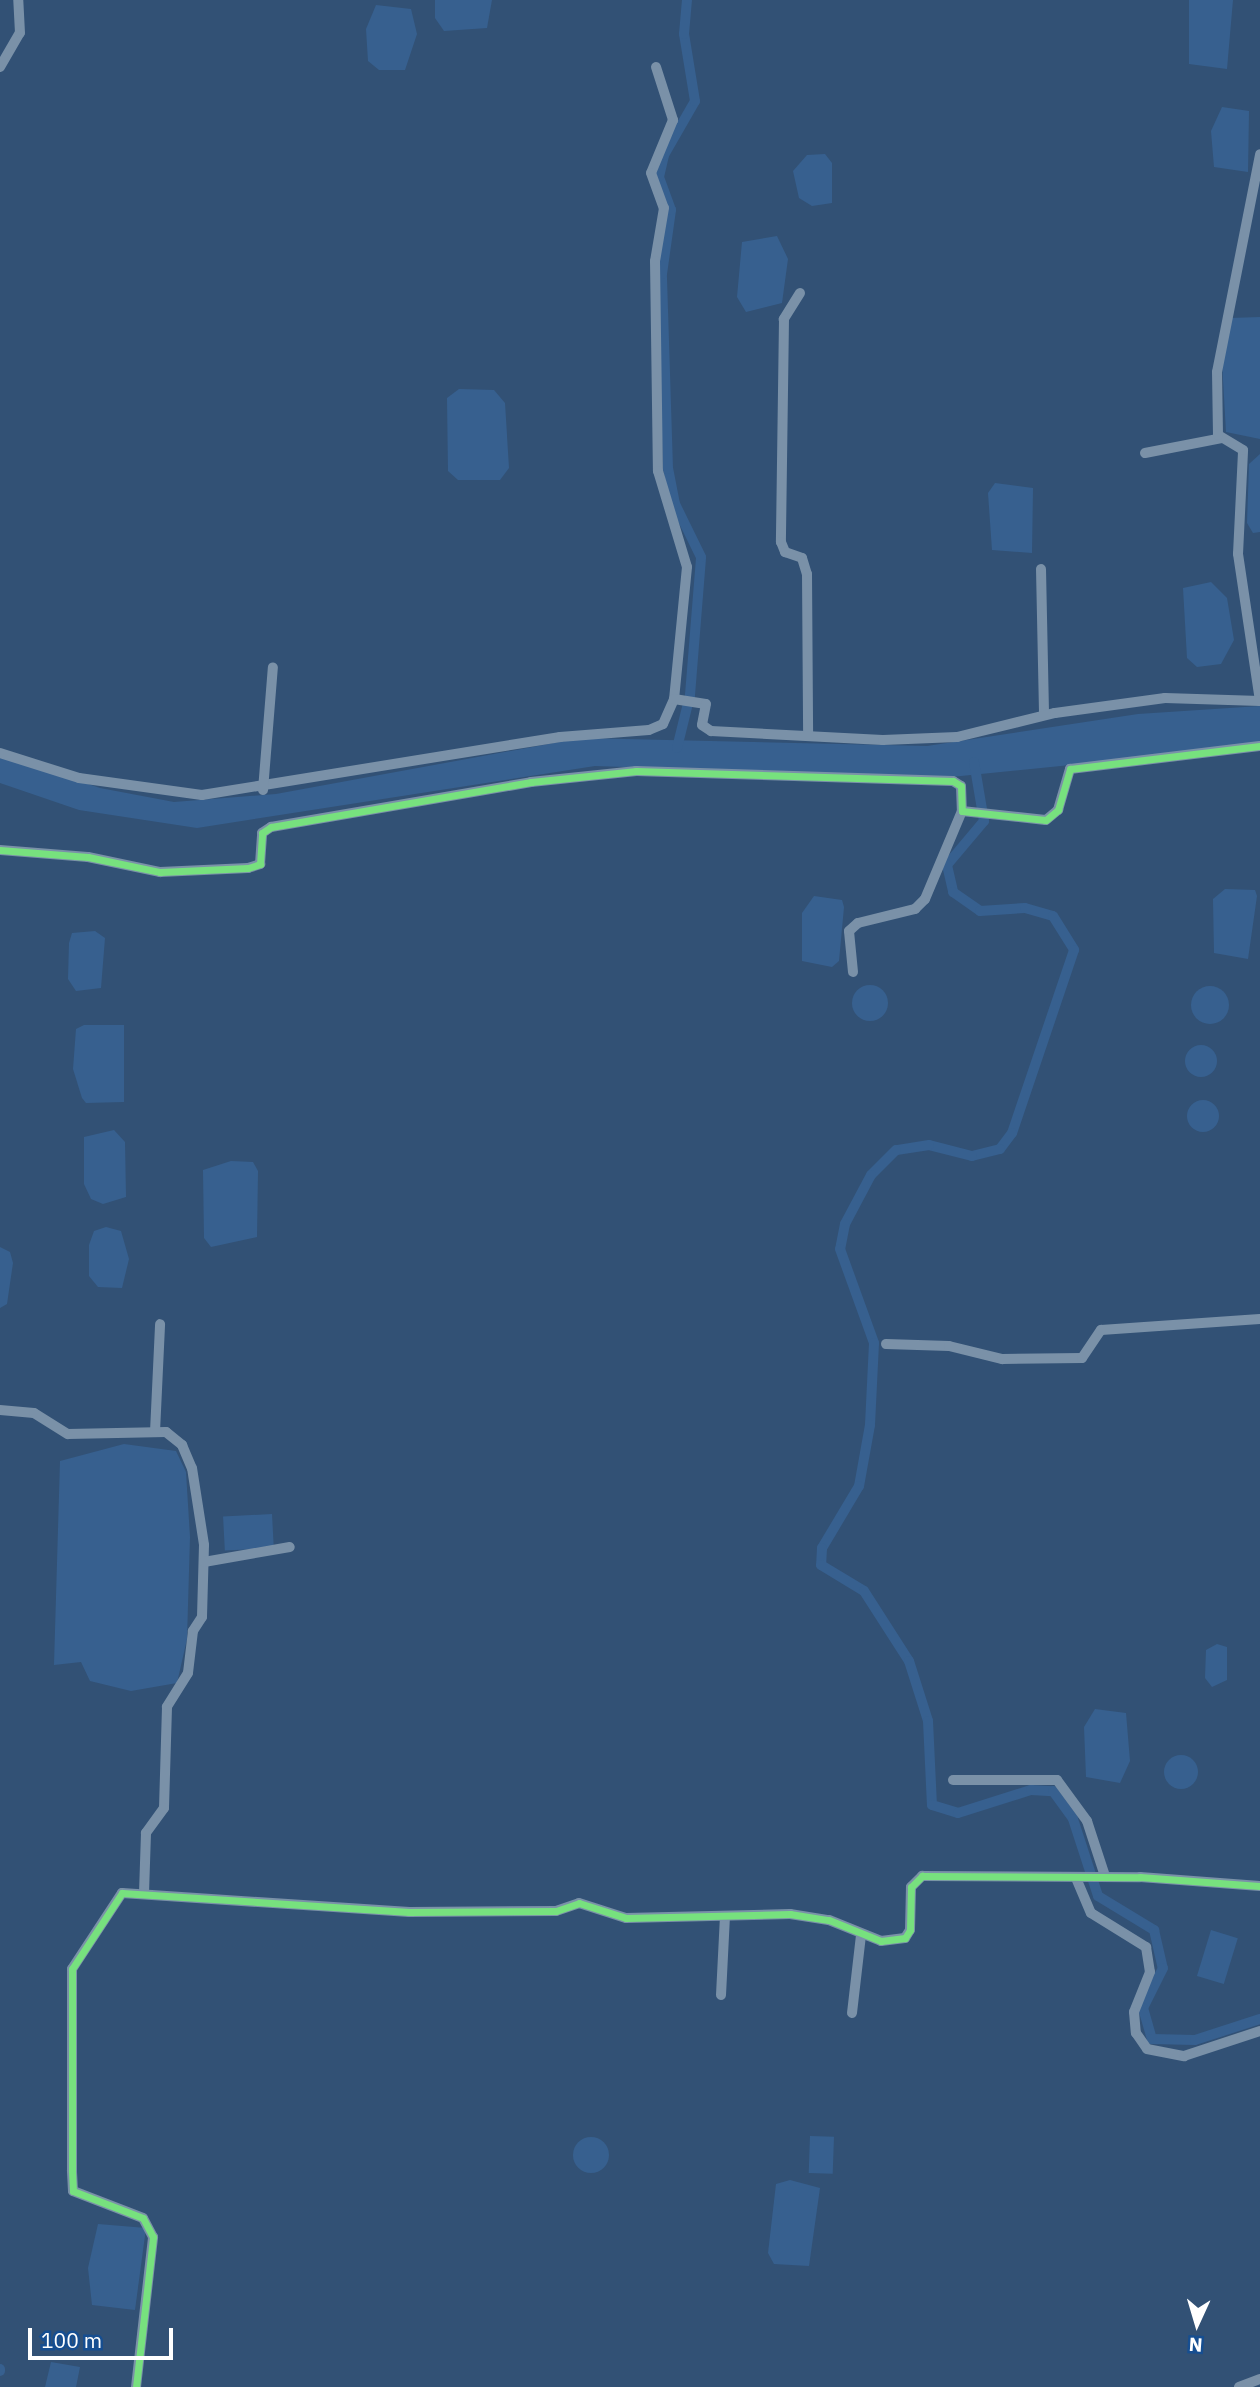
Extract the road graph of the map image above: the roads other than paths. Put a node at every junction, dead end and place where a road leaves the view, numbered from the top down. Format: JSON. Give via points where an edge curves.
{"nodes":[{"id":1,"x":19,"y":0,"type":"edge"},
{"id":2,"x":0,"y":67,"type":"edge"},
{"id":3,"x":656,"y":68,"type":"dead end"},
{"id":4,"x":1260,"y":154,"type":"edge"},
{"id":5,"x":800,"y":293,"type":"dead end"},
{"id":6,"x":1222,"y":438,"type":"junction"},
{"id":7,"x":1144,"y":453,"type":"dead end"},
{"id":8,"x":1041,"y":569,"type":"dead end"},
{"id":9,"x":273,"y":667,"type":"dead end"},
{"id":10,"x":676,"y":699,"type":"junction"},
{"id":11,"x":1260,"y":701,"type":"edge"},
{"id":12,"x":1044,"y":715,"type":"junction"},
{"id":13,"x":808,"y":736,"type":"junction"},
{"id":14,"x":1260,"y":746,"type":"edge"},
{"id":15,"x":0,"y":753,"type":"edge"},
{"id":16,"x":263,"y":790,"type":"junction"},
{"id":17,"x":966,"y":811,"type":"junction"},
{"id":18,"x":0,"y":850,"type":"edge"},
{"id":19,"x":853,"y":972,"type":"dead end"},
{"id":20,"x":1260,"y":1319,"type":"edge"},
{"id":21,"x":160,"y":1324,"type":"dead end"},
{"id":22,"x":886,"y":1344,"type":"dead end"},
{"id":23,"x":0,"y":1410,"type":"edge"},
{"id":24,"x":155,"y":1432,"type":"junction"},
{"id":25,"x":290,"y":1547,"type":"dead end"},
{"id":26,"x":204,"y":1562,"type":"junction"},
{"id":27,"x":953,"y":1780,"type":"dead end"},
{"id":28,"x":1102,"y":1876,"type":"junction"},
{"id":29,"x":1079,"y":1877,"type":"junction"},
{"id":30,"x":1260,"y":1886,"type":"edge"},
{"id":31,"x":144,"y":1893,"type":"junction"},
{"id":32,"x":724,"y":1916,"type":"junction"},
{"id":33,"x":861,"y":1935,"type":"junction"},
{"id":34,"x":721,"y":1995,"type":"dead end"},
{"id":35,"x":852,"y":2013,"type":"dead end"},
{"id":36,"x":1260,"y":2031,"type":"edge"},
{"id":37,"x":1260,"y":2379,"type":"edge"},
{"id":38,"x":136,"y":2387,"type":"edge"},
{"id":39,"x":1238,"y":2387,"type":"edge"}],
"edges":[{"from":1,"to":2,"type":"street","via":[[20,33]]},
{"from":3,"to":10,"type":"street","via":[[673,120],[651,173],[664,208],[655,261],[658,478],[664,508],[684,541],[687,567]]},
{"from":4,"to":6,"type":"street","via":[[1218,340]]},
{"from":5,"to":13,"type":"street","via":[[784,319],[781,542],[785,552],[802,558],[807,574]]},
{"from":6,"to":7,"type":"street"},
{"from":6,"to":11,"type":"street","via":[[1243,450],[1238,554]]},
{"from":8,"to":12,"type":"street"},
{"from":9,"to":16,"type":"street"},
{"from":10,"to":13,"type":"street","via":[[701,703],[702,725],[711,731]]},
{"from":10,"to":16,"type":"street","via":[[663,724],[649,730],[499,746]]},
{"from":11,"to":12,"type":"street","via":[[1165,698]]},
{"from":12,"to":13,"type":"street","via":[[957,737]]},
{"from":14,"to":17,"type":"street","via":[[1076,767],[1065,774],[1052,819]]},
{"from":15,"to":16,"type":"street","via":[[137,790],[202,795]]},
{"from":17,"to":18,"type":"street","via":[[961,786],[953,781],[624,771],[271,827],[262,833],[260,864],[248,868],[160,872],[88,857]]},
{"from":17,"to":19,"type":"street","via":[[925,899],[915,909],[858,923],[849,931]]},
{"from":20,"to":22,"type":"street","via":[[1101,1330],[1082,1357],[1002,1359],[949,1346]]},
{"from":21,"to":24,"type":"street"},
{"from":23,"to":24,"type":"street","via":[[34,1413],[68,1434]]},
{"from":24,"to":26,"type":"street","via":[[174,1436],[188,1455]]},
{"from":25,"to":26,"type":"street"},
{"from":26,"to":31,"type":"street","via":[[202,1616],[192,1631],[188,1673],[166,1715],[164,1808],[146,1833]]},
{"from":27,"to":28,"type":"street","via":[[1057,1780],[1087,1821]]},
{"from":28,"to":29,"type":"street"},
{"from":28,"to":30,"type":"street"},
{"from":29,"to":33,"type":"street","via":[[922,1876],[911,1887],[914,1921],[905,1938]]},
{"from":29,"to":36,"type":"street","via":[[1091,1913],[1146,1947],[1150,1972],[1134,2012],[1136,2033],[1147,2049],[1184,2056]]},
{"from":31,"to":32,"type":"street","via":[[409,1912],[555,1911],[579,1903],[626,1918]]},
{"from":31,"to":38,"type":"street","via":[[113,1900],[72,1969],[68,2000],[73,2191],[143,2218],[153,2237]]},
{"from":32,"to":33,"type":"street","via":[[808,1916]]},
{"from":32,"to":34,"type":"street"},
{"from":33,"to":35,"type":"street"},
{"from":37,"to":39,"type":"street"}]}
